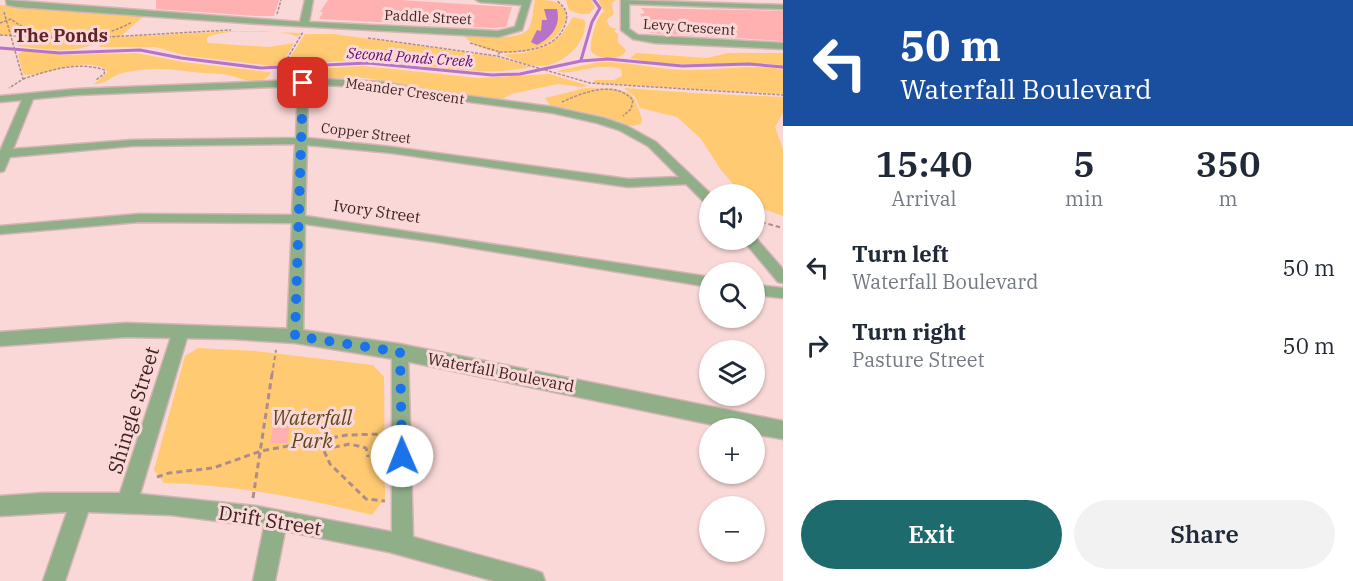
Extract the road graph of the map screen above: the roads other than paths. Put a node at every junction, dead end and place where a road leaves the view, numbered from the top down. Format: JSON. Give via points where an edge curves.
{"nodes":[{"id":1,"x":10,"y":0,"type":"edge"},
{"id":2,"x":309,"y":0,"type":"edge"},
{"id":3,"x":480,"y":0,"type":"edge"},
{"id":4,"x":526,"y":1,"type":"edge"},
{"id":5,"x":625,"y":1,"type":"edge"},
{"id":6,"x":783,"y":7,"type":"edge"},
{"id":7,"x":305,"y":28,"type":"junction"},
{"id":8,"x":783,"y":46,"type":"edge"},
{"id":9,"x":303,"y":83,"type":"junction"},
{"id":10,"x":4,"y":95,"type":"edge"},
{"id":11,"x":29,"y":96,"type":"junction"},
{"id":12,"x":301,"y":141,"type":"junction"},
{"id":13,"x":3,"y":154,"type":"edge"},
{"id":14,"x":0,"y":168,"type":"edge"},
{"id":15,"x":691,"y":180,"type":"junction"},
{"id":16,"x":699,"y":188,"type":"edge"},
{"id":17,"x":300,"y":219,"type":"junction"},
{"id":18,"x":0,"y":230,"type":"edge"},
{"id":19,"x":759,"y":250,"type":"edge"},
{"id":20,"x":783,"y":278,"type":"edge"},
{"id":21,"x":699,"y":280,"type":"edge"},
{"id":22,"x":765,"y":291,"type":"edge"},
{"id":23,"x":783,"y":293,"type":"edge"},
{"id":24,"x":181,"y":331,"type":"junction"},
{"id":25,"x":287,"y":336,"type":"junction"},
{"id":26,"x":0,"y":339,"type":"edge"},
{"id":27,"x":400,"y":352,"type":"junction"},
{"id":28,"x":783,"y":430,"type":"edge"},
{"id":29,"x":81,"y":502,"type":"junction"},
{"id":30,"x":127,"y":502,"type":"junction"},
{"id":31,"x":0,"y":506,"type":"edge"},
{"id":32,"x":276,"y":520,"type":"junction"},
{"id":33,"x":403,"y":546,"type":"junction"},
{"id":34,"x":54,"y":581,"type":"edge"},
{"id":35,"x":264,"y":581,"type":"edge"},
{"id":36,"x":534,"y":581,"type":"edge"}],
"edges":[{"from":1,"to":7,"type":"street","via":[[18,4]]},
{"from":2,"to":7,"type":"street"},
{"from":3,"to":4,"type":"street"},
{"from":4,"to":7,"type":"street","name":"Paddle Street","via":[[519,28],[504,33]]},
{"from":5,"to":6,"type":"street"},
{"from":5,"to":8,"type":"street","name":"Levy Crescent","via":[[626,30],[641,39]]},
{"from":9,"to":11,"type":"street","name":"Meander Crescent"},
{"from":9,"to":12,"type":"street"},
{"from":9,"to":15,"type":"street","name":"Meander Crescent","via":[[368,83],[553,110],[610,124],[652,144]]},
{"from":10,"to":11,"type":"street","name":"Meander Crescent"},
{"from":11,"to":13,"type":"street"},
{"from":12,"to":13,"type":"street","name":"Copper Street","via":[[132,143]]},
{"from":12,"to":15,"type":"street","name":"Copper Street","via":[[628,183]]},
{"from":12,"to":17,"type":"street"},
{"from":13,"to":14,"type":"street"},
{"from":15,"to":16,"type":"street","name":"Meander Crescent"},
{"from":17,"to":18,"type":"street","name":"Ivory Street","via":[[139,218]]},
{"from":17,"to":21,"type":"street","name":"Ivory Street"},
{"from":17,"to":25,"type":"street"},
{"from":19,"to":20,"type":"street"},
{"from":22,"to":23,"type":"street"},
{"from":24,"to":25,"type":"street","name":"Waterfall Boulevard"},
{"from":24,"to":26,"type":"street","name":"Waterfall Boulevard"},
{"from":24,"to":30,"type":"street","name":"Shingle Street"},
{"from":25,"to":27,"type":"street","name":"Waterfall Boulevard"},
{"from":27,"to":28,"type":"street","name":"Waterfall Boulevard"},
{"from":27,"to":33,"type":"street"},
{"from":29,"to":30,"type":"street","name":"Drift Street"},
{"from":29,"to":31,"type":"street","name":"Drift Street"},
{"from":29,"to":34,"type":"street"},
{"from":30,"to":32,"type":"street","name":"Drift Street"},
{"from":32,"to":33,"type":"street","name":"Drift Street"},
{"from":32,"to":35,"type":"street"},
{"from":33,"to":36,"type":"street","name":"Drift Street"}]}
